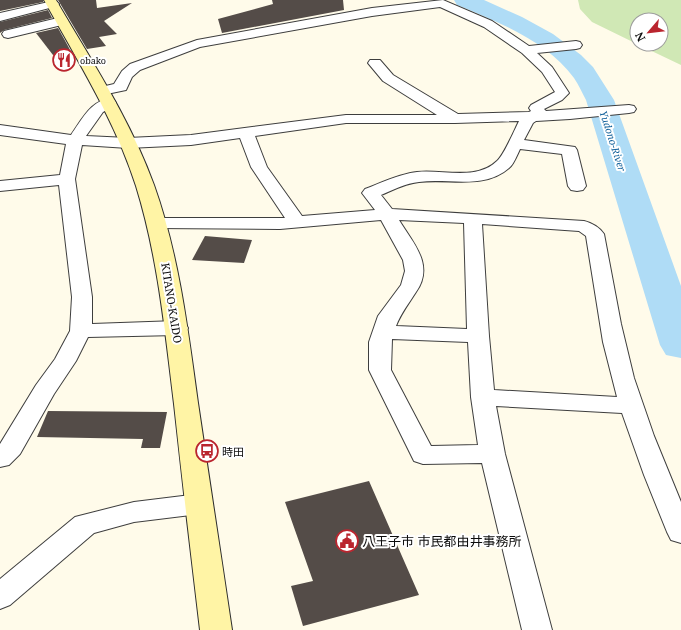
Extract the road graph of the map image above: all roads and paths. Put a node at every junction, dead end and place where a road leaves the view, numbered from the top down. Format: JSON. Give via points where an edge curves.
{"nodes":[{"id":1,"x":55,"y":8,"type":"edge"},
{"id":2,"x":0,"y":16,"type":"edge"},
{"id":3,"x":8,"y":34,"type":"dead end"},
{"id":4,"x":568,"y":43,"type":"dead end"},
{"id":5,"x":529,"y":50,"type":"junction"},
{"id":6,"x":375,"y":63,"type":"dead end"},
{"id":7,"x":106,"y":97,"type":"junction"},
{"id":8,"x":626,"y":109,"type":"dead end"},
{"id":9,"x":533,"y":116,"type":"junction"},
{"id":10,"x":455,"y":119,"type":"junction"},
{"id":11,"x":0,"y":130,"type":"edge"},
{"id":12,"x":246,"y":134,"type":"junction"},
{"id":13,"x":75,"y":140,"type":"junction"},
{"id":14,"x":128,"y":143,"type":"junction"},
{"id":15,"x":516,"y":144,"type":"junction"},
{"id":16,"x":67,"y":179,"type":"junction"},
{"id":17,"x":0,"y":186,"type":"edge"},
{"id":18,"x":577,"y":186,"type":"dead end"},
{"id":19,"x":387,"y":214,"type":"junction"},
{"id":20,"x":473,"y":218,"type":"junction"},
{"id":21,"x":156,"y":222,"type":"junction"},
{"id":22,"x":297,"y":222,"type":"junction"},
{"id":23,"x":177,"y":328,"type":"junction"},
{"id":24,"x":81,"y":331,"type":"junction"},
{"id":25,"x":384,"y":332,"type":"junction"},
{"id":26,"x":478,"y":336,"type":"junction"},
{"id":27,"x":483,"y":397,"type":"junction"},
{"id":28,"x":632,"y":406,"type":"junction"},
{"id":29,"x":492,"y":454,"type":"junction"},
{"id":30,"x":0,"y":458,"type":"edge"},
{"id":31,"x":199,"y":504,"type":"junction"},
{"id":32,"x":681,"y":532,"type":"edge"},
{"id":33,"x":0,"y":596,"type":"edge"},
{"id":34,"x":216,"y":630,"type":"edge"},
{"id":35,"x":537,"y":630,"type":"edge"}],
"edges":[{"from":1,"to":2,"type":"street"},
{"from":1,"to":3,"type":"street"},
{"from":1,"to":7,"type":"main road","name":"KITANO-KAIDO"},
{"from":4,"to":5,"type":"street"},
{"from":5,"to":7,"type":"street","via":[[462,11],[441,2],[426,3],[197,44],[139,65],[127,74],[120,87]]},
{"from":5,"to":9,"type":"street","via":[[547,70],[562,93],[536,108],[539,112]]},
{"from":6,"to":10,"type":"street","via":[[388,78]]},
{"from":7,"to":13,"type":"street"},
{"from":7,"to":14,"type":"main road","name":"KITANO-KAIDO"},
{"from":8,"to":9,"type":"street"},
{"from":9,"to":10,"type":"street"},
{"from":9,"to":15,"type":"street","via":[[527,120]]},
{"from":10,"to":12,"type":"street","via":[[346,119]]},
{"from":11,"to":13,"type":"street"},
{"from":12,"to":14,"type":"street"},
{"from":12,"to":22,"type":"street","via":[[259,167]]},
{"from":13,"to":14,"type":"street"},
{"from":13,"to":16,"type":"street"},
{"from":14,"to":21,"type":"main road","name":"KITANO-KAIDO"},
{"from":15,"to":18,"type":"street","via":[[569,150]]},
{"from":15,"to":19,"type":"street","via":[[504,164],[490,173],[466,177],[416,178],[371,193]]},
{"from":16,"to":17,"type":"street"},
{"from":16,"to":24,"type":"street","via":[[82,297]]},
{"from":19,"to":20,"type":"street"},
{"from":19,"to":22,"type":"street"},
{"from":19,"to":25,"type":"street","via":[[413,260],[415,271],[411,285],[389,316]]},
{"from":20,"to":26,"type":"street"},
{"from":20,"to":28,"type":"street","via":[[584,226],[596,234],[617,352]]},
{"from":21,"to":22,"type":"street"},
{"from":21,"to":23,"type":"main road","name":"KITANO-KAIDO"},
{"from":23,"to":24,"type":"street"},
{"from":23,"to":31,"type":"main road","name":"KITANO-KAIDO"},
{"from":24,"to":30,"type":"street","via":[[11,448]]},
{"from":25,"to":26,"type":"street"},
{"from":25,"to":29,"type":"street","via":[[380,342],[380,370],[423,455]]},
{"from":26,"to":27,"type":"street"},
{"from":27,"to":28,"type":"street"},
{"from":27,"to":29,"type":"street"},
{"from":28,"to":32,"type":"street"},
{"from":29,"to":35,"type":"street"},
{"from":31,"to":33,"type":"street","via":[[134,512],[85,525]]},
{"from":31,"to":34,"type":"main road","name":"KITANO-KAIDO"}]}
